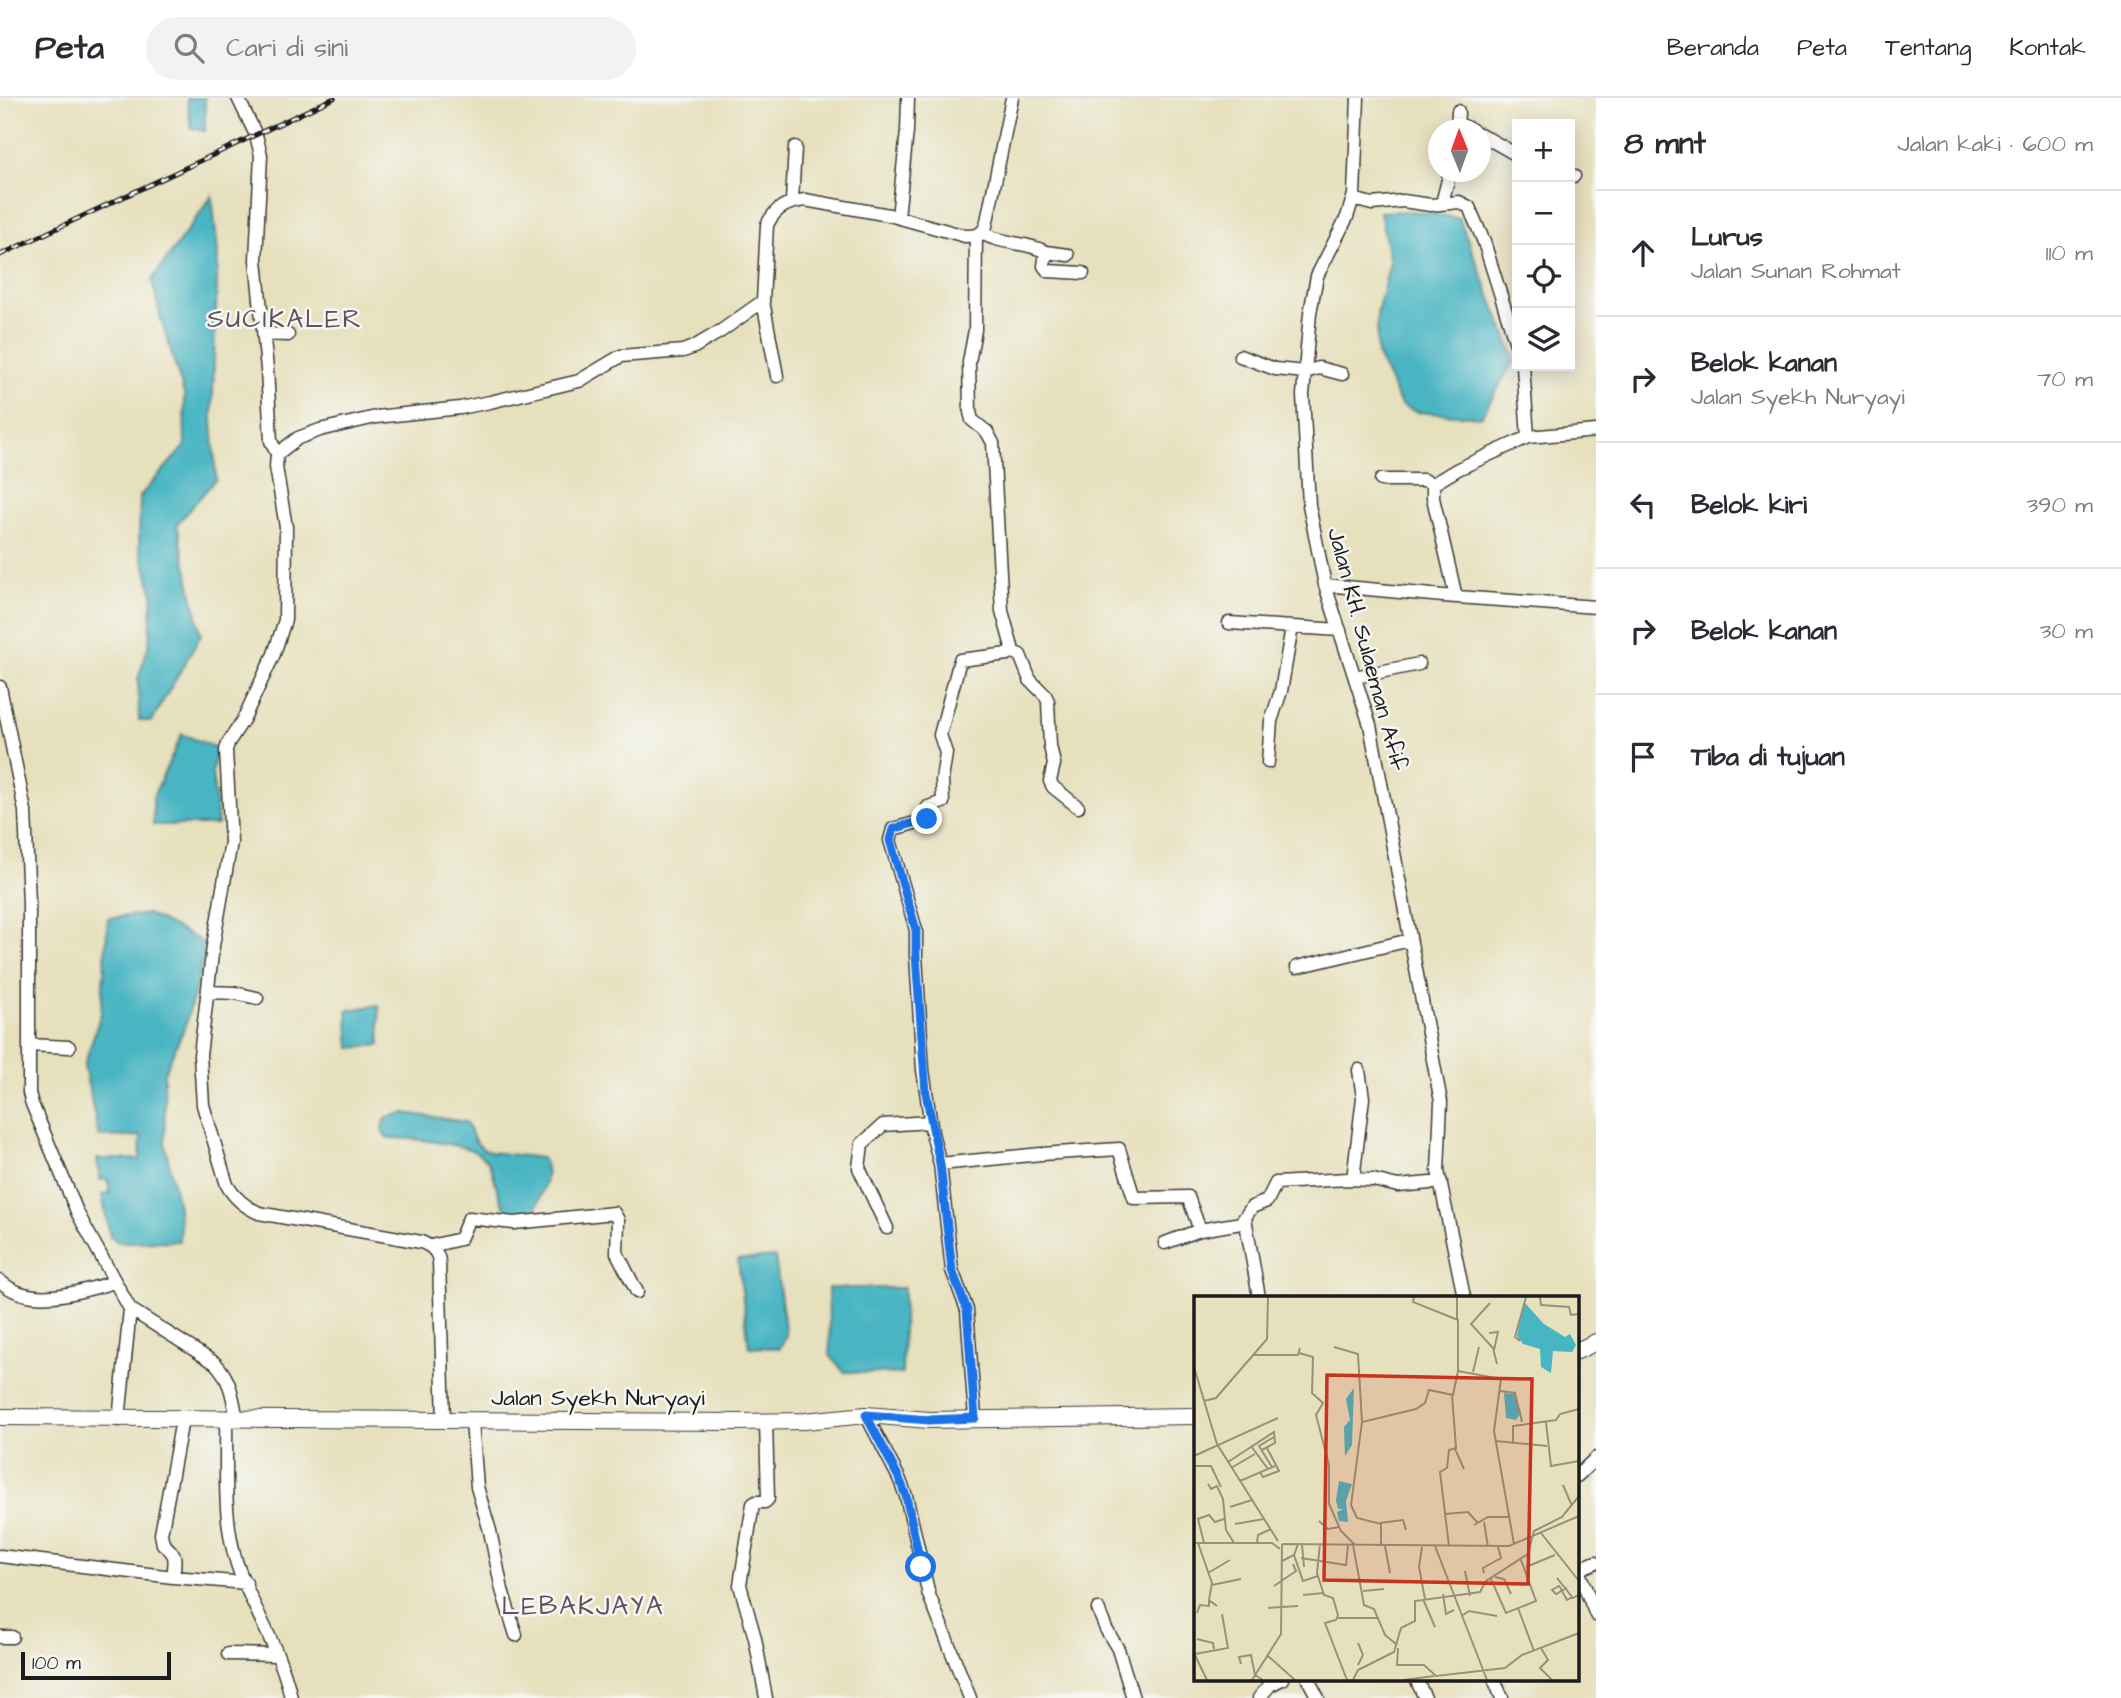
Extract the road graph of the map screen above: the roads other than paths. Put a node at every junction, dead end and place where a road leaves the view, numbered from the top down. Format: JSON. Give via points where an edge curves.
{"nodes":[{"id":1,"x":238,"y":98,"type":"edge"},
{"id":2,"x":908,"y":98,"type":"edge"},
{"id":3,"x":1012,"y":98,"type":"edge"},
{"id":4,"x":1360,"y":99,"type":"edge"},
{"id":5,"x":1491,"y":140,"type":"edge"},
{"id":6,"x":795,"y":147,"type":"dead end"},
{"id":7,"x":1512,"y":152,"type":"edge"},
{"id":8,"x":1447,"y":182,"type":"edge"},
{"id":9,"x":1353,"y":199,"type":"junction"},
{"id":10,"x":792,"y":201,"type":"junction"},
{"id":11,"x":1442,"y":203,"type":"junction"},
{"id":12,"x":898,"y":217,"type":"junction"},
{"id":13,"x":979,"y":235,"type":"junction"},
{"id":14,"x":1046,"y":252,"type":"junction"},
{"id":15,"x":1068,"y":256,"type":"dead end"},
{"id":16,"x":1083,"y":273,"type":"dead end"},
{"id":17,"x":763,"y":301,"type":"junction"},
{"id":18,"x":1512,"y":332,"type":"edge"},
{"id":19,"x":264,"y":334,"type":"junction"},
{"id":20,"x":288,"y":335,"type":"dead end"},
{"id":21,"x":1240,"y":356,"type":"dead end"},
{"id":22,"x":1523,"y":371,"type":"edge"},
{"id":23,"x":1305,"y":372,"type":"junction"},
{"id":24,"x":1342,"y":374,"type":"dead end"},
{"id":25,"x":777,"y":376,"type":"dead end"},
{"id":26,"x":1596,"y":431,"type":"edge"},
{"id":27,"x":1528,"y":437,"type":"junction"},
{"id":28,"x":277,"y":454,"type":"junction"},
{"id":29,"x":1381,"y":480,"type":"dead end"},
{"id":30,"x":1433,"y":484,"type":"junction"},
{"id":31,"x":1325,"y":585,"type":"junction"},
{"id":32,"x":1456,"y":597,"type":"junction"},
{"id":33,"x":1596,"y":607,"type":"edge"},
{"id":34,"x":1229,"y":623,"type":"dead end"},
{"id":35,"x":1292,"y":627,"type":"junction"},
{"id":36,"x":1340,"y":630,"type":"junction"},
{"id":37,"x":1011,"y":651,"type":"junction"},
{"id":38,"x":1419,"y":664,"type":"dead end"},
{"id":39,"x":1355,"y":677,"type":"junction"},
{"id":40,"x":0,"y":687,"type":"edge"},
{"id":41,"x":1268,"y":762,"type":"dead end"},
{"id":42,"x":1078,"y":807,"type":"dead end"},
{"id":43,"x":1410,"y":940,"type":"junction"},
{"id":44,"x":1297,"y":967,"type":"dead end"},
{"id":45,"x":208,"y":992,"type":"junction"},
{"id":46,"x":257,"y":998,"type":"dead end"},
{"id":47,"x":29,"y":1045,"type":"junction"},
{"id":48,"x":69,"y":1047,"type":"dead end"},
{"id":49,"x":1359,"y":1070,"type":"dead end"},
{"id":50,"x":930,"y":1122,"type":"junction"},
{"id":51,"x":940,"y":1164,"type":"junction"},
{"id":52,"x":1353,"y":1179,"type":"junction"},
{"id":53,"x":1441,"y":1182,"type":"junction"},
{"id":54,"x":1245,"y":1217,"type":"junction"},
{"id":55,"x":887,"y":1228,"type":"dead end"},
{"id":56,"x":1200,"y":1230,"type":"junction"},
{"id":57,"x":1165,"y":1243,"type":"dead end"},
{"id":58,"x":430,"y":1246,"type":"junction"},
{"id":59,"x":0,"y":1281,"type":"edge"},
{"id":60,"x":116,"y":1282,"type":"junction"},
{"id":61,"x":636,"y":1292,"type":"dead end"},
{"id":62,"x":1259,"y":1296,"type":"edge"},
{"id":63,"x":1464,"y":1296,"type":"edge"},
{"id":64,"x":130,"y":1309,"type":"junction"},
{"id":65,"x":1596,"y":1342,"type":"edge"},
{"id":66,"x":1578,"y":1351,"type":"edge"},
{"id":67,"x":866,"y":1415,"type":"junction"},
{"id":68,"x":1194,"y":1416,"type":"edge"},
{"id":69,"x":0,"y":1417,"type":"edge"},
{"id":70,"x":975,"y":1418,"type":"junction"},
{"id":71,"x":120,"y":1420,"type":"junction"},
{"id":72,"x":182,"y":1420,"type":"junction"},
{"id":73,"x":231,"y":1420,"type":"junction"},
{"id":74,"x":444,"y":1420,"type":"junction"},
{"id":75,"x":472,"y":1421,"type":"junction"},
{"id":76,"x":766,"y":1421,"type":"junction"},
{"id":77,"x":1596,"y":1458,"type":"edge"},
{"id":78,"x":1578,"y":1475,"type":"edge"},
{"id":79,"x":0,"y":1556,"type":"edge"},
{"id":80,"x":1596,"y":1562,"type":"edge"},
{"id":81,"x":1578,"y":1570,"type":"edge"},
{"id":82,"x":1578,"y":1572,"type":"edge"},
{"id":83,"x":173,"y":1577,"type":"junction"},
{"id":84,"x":246,"y":1583,"type":"junction"},
{"id":85,"x":1098,"y":1609,"type":"dead end"},
{"id":86,"x":1596,"y":1615,"type":"edge"},
{"id":87,"x":516,"y":1635,"type":"dead end"},
{"id":88,"x":228,"y":1654,"type":"dead end"},
{"id":89,"x":276,"y":1655,"type":"junction"},
{"id":90,"x":1280,"y":1680,"type":"edge"},
{"id":91,"x":1309,"y":1680,"type":"edge"},
{"id":92,"x":1416,"y":1680,"type":"edge"},
{"id":93,"x":1494,"y":1680,"type":"edge"},
{"id":94,"x":291,"y":1698,"type":"edge"},
{"id":95,"x":766,"y":1698,"type":"edge"},
{"id":96,"x":970,"y":1698,"type":"edge"},
{"id":97,"x":1133,"y":1698,"type":"edge"},
{"id":98,"x":1259,"y":1698,"type":"edge"},
{"id":99,"x":1318,"y":1698,"type":"edge"},
{"id":100,"x":1425,"y":1698,"type":"edge"},
{"id":101,"x":1502,"y":1698,"type":"edge"}],
"edges":[{"from":1,"to":19,"type":"street","via":[[261,155],[256,260]]},
{"from":2,"to":12,"type":"street"},
{"from":3,"to":13,"type":"street","via":[[986,226]]},
{"from":4,"to":9,"type":"street","name":"Jalan KH. Sulaeman Afif"},
{"from":5,"to":7,"type":"street"},
{"from":6,"to":10,"type":"street"},
{"from":8,"to":11,"type":"street"},
{"from":9,"to":11,"type":"street","via":[[1372,204]]},
{"from":9,"to":23,"type":"street","name":"Jalan KH. Sulaeman Afif","via":[[1317,276]]},
{"from":10,"to":12,"type":"street"},
{"from":10,"to":17,"type":"street","via":[[771,216],[767,225]]},
{"from":11,"to":18,"type":"street","via":[[1459,202],[1474,216]]},
{"from":12,"to":13,"type":"street","via":[[965,236]]},
{"from":13,"to":14,"type":"street"},
{"from":13,"to":37,"type":"street","via":[[975,330],[968,362],[970,412],[993,443],[1002,611]]},
{"from":14,"to":15,"type":"street"},
{"from":14,"to":16,"type":"street","via":[[1048,271]]},
{"from":17,"to":25,"type":"street"},
{"from":17,"to":28,"type":"street","via":[[683,351],[621,356],[579,381],[559,387],[320,430],[298,438]]},
{"from":19,"to":20,"type":"street"},
{"from":19,"to":28,"type":"street","via":[[271,441]]},
{"from":21,"to":23,"type":"street","via":[[1275,369]]},
{"from":22,"to":27,"type":"street"},
{"from":23,"to":24,"type":"street","via":[[1319,368]]},
{"from":23,"to":31,"type":"street","name":"Jalan KH. Sulaeman Afif","via":[[1309,505]]},
{"from":26,"to":27,"type":"street"},
{"from":27,"to":30,"type":"street"},
{"from":28,"to":45,"type":"street","via":[[286,527],[285,620],[268,666],[226,750],[231,842]]},
{"from":29,"to":30,"type":"street"},
{"from":30,"to":32,"type":"street"},
{"from":31,"to":32,"type":"street"},
{"from":31,"to":36,"type":"street","name":"Jalan KH. Sulaeman Afif"},
{"from":32,"to":33,"type":"street"},
{"from":34,"to":35,"type":"street"},
{"from":35,"to":36,"type":"street"},
{"from":35,"to":41,"type":"street","via":[[1271,721]]},
{"from":36,"to":39,"type":"street","name":"Jalan KH. Sulaeman Afif"},
{"from":37,"to":42,"type":"street","via":[[1020,655],[1030,680],[1048,701],[1054,764],[1050,781]]},
{"from":37,"to":50,"type":"street","via":[[960,660],[940,735],[946,753],[943,802],[928,807],[925,820],[891,833],[916,930],[922,1062]]},
{"from":38,"to":39,"type":"street"},
{"from":39,"to":43,"type":"street","name":"Jalan KH. Sulaeman Afif","via":[[1370,725]]},
{"from":40,"to":47,"type":"street","via":[[25,811]]},
{"from":43,"to":44,"type":"street"},
{"from":43,"to":53,"type":"street","name":"Jalan KH. Sulaeman Afif","via":[[1441,1102]]},
{"from":45,"to":46,"type":"street"},
{"from":45,"to":58,"type":"street","via":[[200,1055],[202,1105],[231,1193],[259,1213]]},
{"from":47,"to":48,"type":"street"},
{"from":47,"to":60,"type":"street","via":[[32,1104],[78,1214]]},
{"from":49,"to":52,"type":"street","via":[[1363,1098]]},
{"from":50,"to":51,"type":"street"},
{"from":50,"to":55,"type":"street","via":[[883,1125],[862,1144],[859,1168]]},
{"from":51,"to":56,"type":"street","via":[[1116,1148],[1122,1152],[1134,1198],[1188,1197]]},
{"from":51,"to":70,"type":"street","via":[[952,1270],[967,1310]]},
{"from":52,"to":53,"type":"street","via":[[1398,1186]]},
{"from":52,"to":54,"type":"street","via":[[1276,1183],[1266,1200],[1253,1206]]},
{"from":53,"to":63,"type":"street","name":"Jalan KH. Sulaeman Afif"},
{"from":54,"to":56,"type":"street","via":[[1241,1223]]},
{"from":54,"to":62,"type":"street"},
{"from":56,"to":57,"type":"street"},
{"from":58,"to":61,"type":"street","via":[[460,1239],[469,1218],[514,1223],[614,1213],[617,1253]]},
{"from":58,"to":74,"type":"street","via":[[439,1261]]},
{"from":59,"to":60,"type":"street","via":[[14,1292],[34,1296]]},
{"from":60,"to":64,"type":"street"},
{"from":64,"to":71,"type":"street"},
{"from":64,"to":73,"type":"street","via":[[223,1371],[231,1390]]},
{"from":65,"to":66,"type":"main road"},
{"from":67,"to":70,"type":"main road","name":"Jalan Syekh Nuryayi"},
{"from":67,"to":76,"type":"main road","name":"Jalan Syekh Nuryayi"},
{"from":67,"to":96,"type":"street","via":[[906,1496],[929,1595]]},
{"from":68,"to":70,"type":"main road","name":"Jalan Syekh Nuryayi"},
{"from":69,"to":71,"type":"main road","name":"Jalan Syekh Nuryayi"},
{"from":71,"to":72,"type":"main road","name":"Jalan Syekh Nuryayi"},
{"from":72,"to":73,"type":"main road","name":"Jalan Syekh Nuryayi"},
{"from":72,"to":83,"type":"street","via":[[161,1534],[163,1544],[175,1556]]},
{"from":73,"to":74,"type":"main road","name":"Jalan Syekh Nuryayi"},
{"from":73,"to":84,"type":"street","via":[[228,1525]]},
{"from":74,"to":75,"type":"main road","name":"Jalan Syekh Nuryayi"},
{"from":75,"to":76,"type":"main road","name":"Jalan Syekh Nuryayi"},
{"from":75,"to":87,"type":"street","via":[[477,1487]]},
{"from":76,"to":95,"type":"street","via":[[768,1499],[753,1504],[740,1585]]},
{"from":77,"to":78,"type":"street"},
{"from":79,"to":83,"type":"street"},
{"from":80,"to":81,"type":"street"},
{"from":82,"to":86,"type":"street"},
{"from":83,"to":84,"type":"street"},
{"from":84,"to":89,"type":"street"},
{"from":85,"to":97,"type":"street","via":[[1118,1649]]},
{"from":88,"to":89,"type":"street"},
{"from":89,"to":94,"type":"street"},
{"from":90,"to":98,"type":"street"},
{"from":91,"to":99,"type":"street"},
{"from":92,"to":100,"type":"street"},
{"from":93,"to":101,"type":"street"}]}
